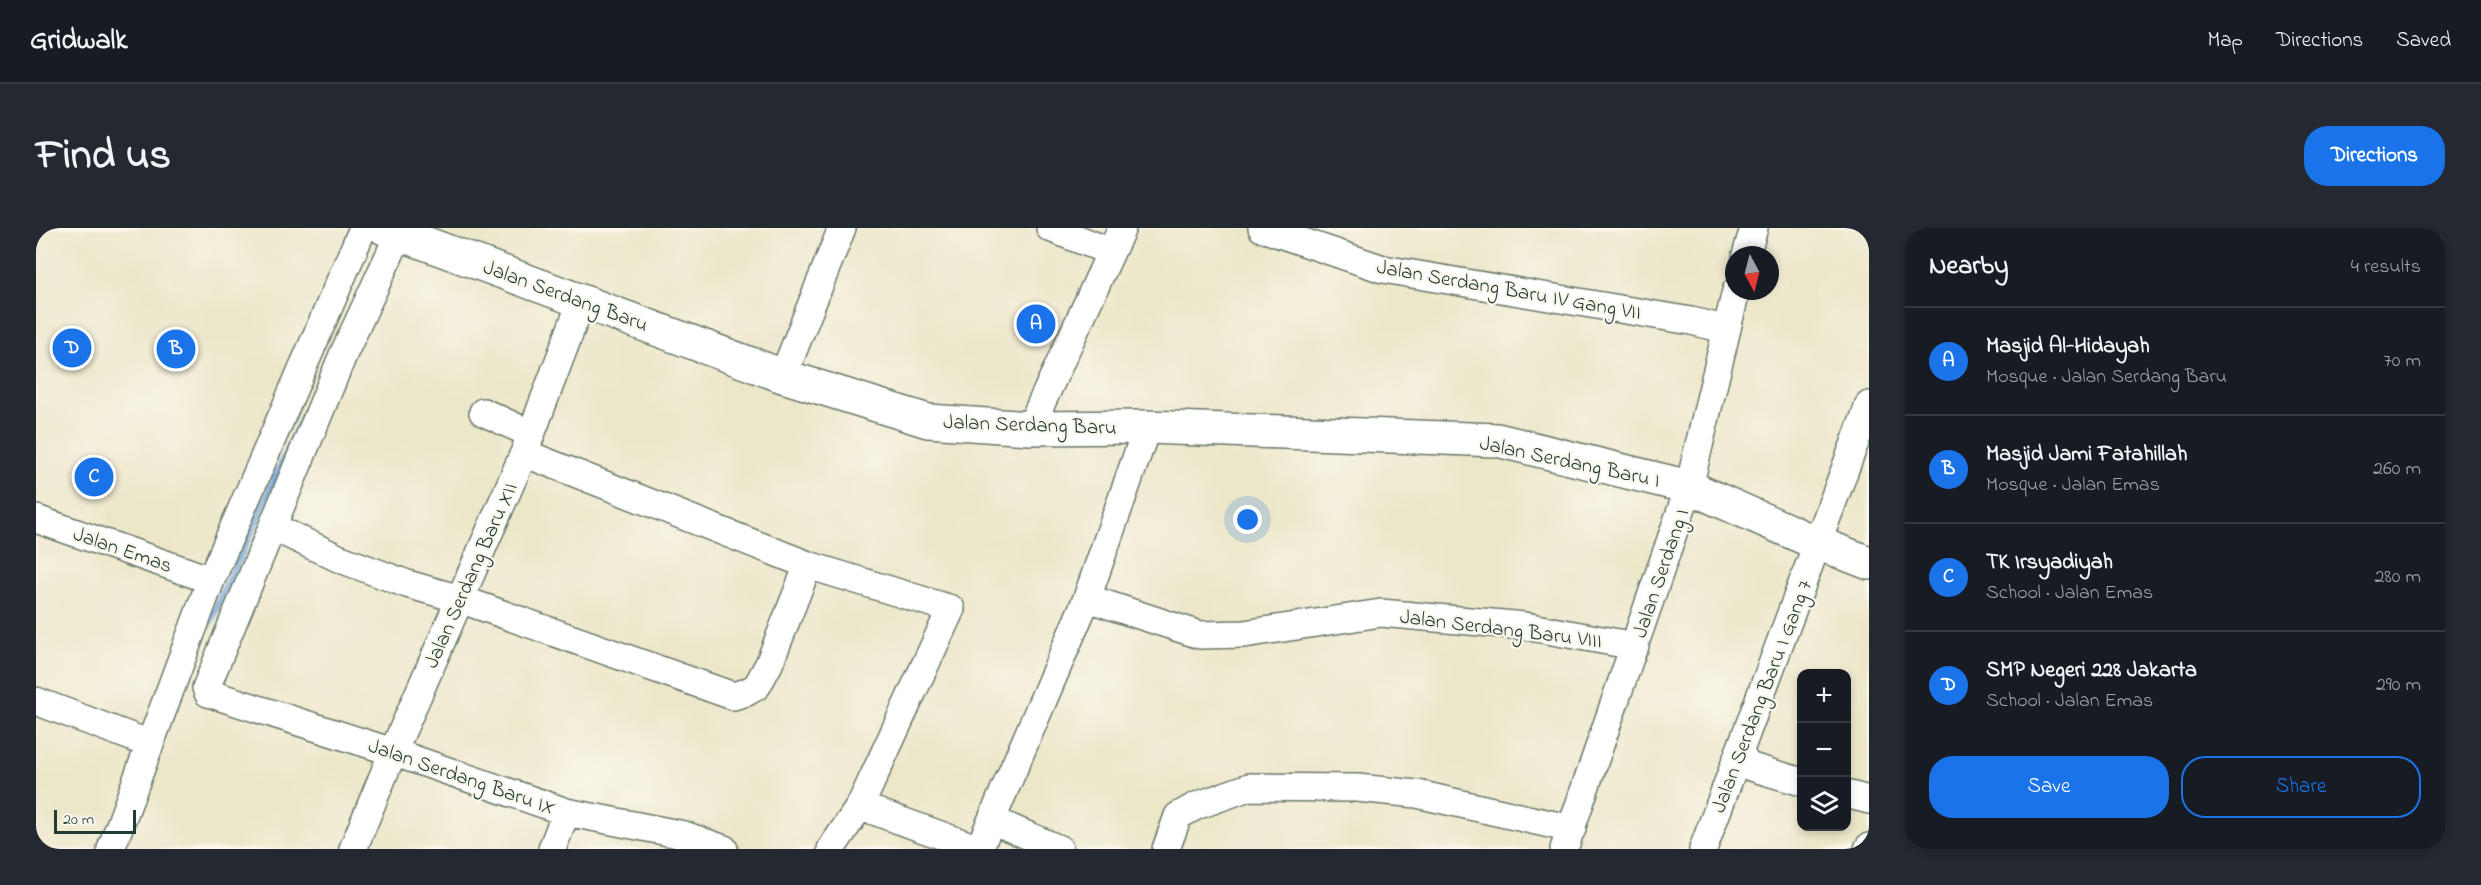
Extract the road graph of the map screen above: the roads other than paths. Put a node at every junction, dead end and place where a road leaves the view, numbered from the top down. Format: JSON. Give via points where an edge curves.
{"nodes":[{"id":1,"x":842,"y":228,"type":"edge"},
{"id":2,"x":1050,"y":228,"type":"edge"},
{"id":3,"x":1262,"y":228,"type":"edge"},
{"id":4,"x":1754,"y":228,"type":"edge"},
{"id":5,"x":389,"y":230,"type":"edge"},
{"id":6,"x":1116,"y":240,"type":"edge"},
{"id":7,"x":1749,"y":246,"type":"edge"},
{"id":8,"x":582,"y":300,"type":"junction"},
{"id":9,"x":1733,"y":300,"type":"edge"},
{"id":10,"x":1725,"y":329,"type":"junction"},
{"id":11,"x":783,"y":376,"type":"junction"},
{"id":12,"x":1869,"y":405,"type":"edge"},
{"id":13,"x":483,"y":412,"type":"dead end"},
{"id":14,"x":1147,"y":427,"type":"junction"},
{"id":15,"x":1030,"y":428,"type":"junction"},
{"id":16,"x":527,"y":444,"type":"junction"},
{"id":17,"x":1689,"y":487,"type":"junction"},
{"id":18,"x":36,"y":519,"type":"edge"},
{"id":19,"x":273,"y":527,"type":"junction"},
{"id":20,"x":1819,"y":543,"type":"junction"},
{"id":21,"x":1869,"y":563,"type":"edge"},
{"id":22,"x":808,"y":565,"type":"junction"},
{"id":23,"x":211,"y":580,"type":"junction"},
{"id":24,"x":1087,"y":598,"type":"junction"},
{"id":25,"x":460,"y":599,"type":"junction"},
{"id":26,"x":1635,"y":646,"type":"junction"},
{"id":27,"x":36,"y":701,"type":"edge"},
{"id":28,"x":150,"y":744,"type":"junction"},
{"id":29,"x":393,"y":752,"type":"junction"},
{"id":30,"x":1738,"y":752,"type":"junction"},
{"id":31,"x":1797,"y":781,"type":"edge"},
{"id":32,"x":1851,"y":795,"type":"edge"},
{"id":33,"x":1869,"y":800,"type":"edge"},
{"id":34,"x":860,"y":806,"type":"junction"},
{"id":35,"x":566,"y":812,"type":"junction"},
{"id":36,"x":992,"y":820,"type":"junction"},
{"id":37,"x":1568,"y":839,"type":"edge"},
{"id":38,"x":111,"y":849,"type":"edge"},
{"id":39,"x":353,"y":849,"type":"edge"},
{"id":40,"x":552,"y":849,"type":"edge"},
{"id":41,"x":724,"y":849,"type":"edge"},
{"id":42,"x":831,"y":849,"type":"edge"},
{"id":43,"x":979,"y":849,"type":"edge"},
{"id":44,"x":1059,"y":849,"type":"edge"},
{"id":45,"x":1166,"y":849,"type":"edge"},
{"id":46,"x":1702,"y":849,"type":"edge"}],
"edges":[{"from":1,"to":11,"type":"street"},
{"from":2,"to":6,"type":"street"},
{"from":3,"to":10,"type":"street","name":"Jalan Serdang Baru IV Gang VII","via":[[1383,269]]},
{"from":4,"to":7,"type":"street"},
{"from":5,"to":8,"type":"street","name":"Jalan Serdang Baru"},
{"from":5,"to":19,"type":"street"},
{"from":5,"to":23,"type":"street"},
{"from":6,"to":15,"type":"street"},
{"from":8,"to":11,"type":"street","name":"Jalan Serdang Baru"},
{"from":8,"to":16,"type":"street","name":"Jalan Serdang Baru XII"},
{"from":9,"to":10,"type":"street","name":"Jalan Serdang I"},
{"from":10,"to":17,"type":"street","name":"Jalan Serdang I"},
{"from":11,"to":15,"type":"street","name":"Jalan Serdang Baru","via":[[928,421]]},
{"from":12,"to":20,"type":"street","name":"Jalan Serdang Baru I Gang 7"},
{"from":13,"to":16,"type":"street"},
{"from":14,"to":15,"type":"street","name":"Jalan Serdang Baru"},
{"from":14,"to":17,"type":"street","name":"Jalan Serdang Baru I","via":[[1497,440]]},
{"from":14,"to":24,"type":"street","name":"Jalan Serdang Baru"},
{"from":16,"to":22,"type":"street"},
{"from":16,"to":25,"type":"street","name":"Jalan Serdang Baru XII"},
{"from":17,"to":20,"type":"street","name":"Jalan Serdang Baru I"},
{"from":17,"to":26,"type":"street","name":"Jalan Serdang I"},
{"from":18,"to":23,"type":"street","name":"Jalan Emas"},
{"from":19,"to":25,"type":"street","via":[[348,562]]},
{"from":19,"to":29,"type":"street","name":"Jalan Serdang Baru IX","via":[[206,688],[213,696]]},
{"from":20,"to":21,"type":"street","name":"Jalan Serdang Baru I"},
{"from":20,"to":30,"type":"street","name":"Jalan Serdang Baru I Gang 7"},
{"from":22,"to":25,"type":"street","via":[[757,686],[733,696]]},
{"from":22,"to":34,"type":"street","via":[[951,609]]},
{"from":23,"to":28,"type":"street"},
{"from":24,"to":26,"type":"street","name":"Jalan Serdang Baru VIII","via":[[1200,635],[1244,634],[1381,613],[1525,626]]},
{"from":24,"to":36,"type":"street","name":"Jalan Serdang Baru"},
{"from":25,"to":29,"type":"street","name":"Jalan Serdang Baru XII"},
{"from":26,"to":37,"type":"street","name":"Jalan Serdang I"},
{"from":27,"to":28,"type":"street"},
{"from":28,"to":38,"type":"street"},
{"from":29,"to":35,"type":"street","name":"Jalan Serdang Baru IX"},
{"from":29,"to":39,"type":"street","name":"Jalan Serdang Baru XII"},
{"from":30,"to":31,"type":"street","via":[[1748,766]]},
{"from":30,"to":46,"type":"street","name":"Jalan Serdang Baru I Gang 7"},
{"from":32,"to":33,"type":"street"},
{"from":34,"to":42,"type":"street"},
{"from":34,"to":43,"type":"street"},
{"from":35,"to":40,"type":"street"},
{"from":35,"to":41,"type":"street","name":"Jalan Serdang Baru IX","via":[[684,835]]},
{"from":36,"to":43,"type":"street","name":"Jalan Serdang Baru"},
{"from":36,"to":44,"type":"street"},
{"from":37,"to":45,"type":"street","via":[[1417,794],[1357,788],[1249,787],[1178,816]]}]}
